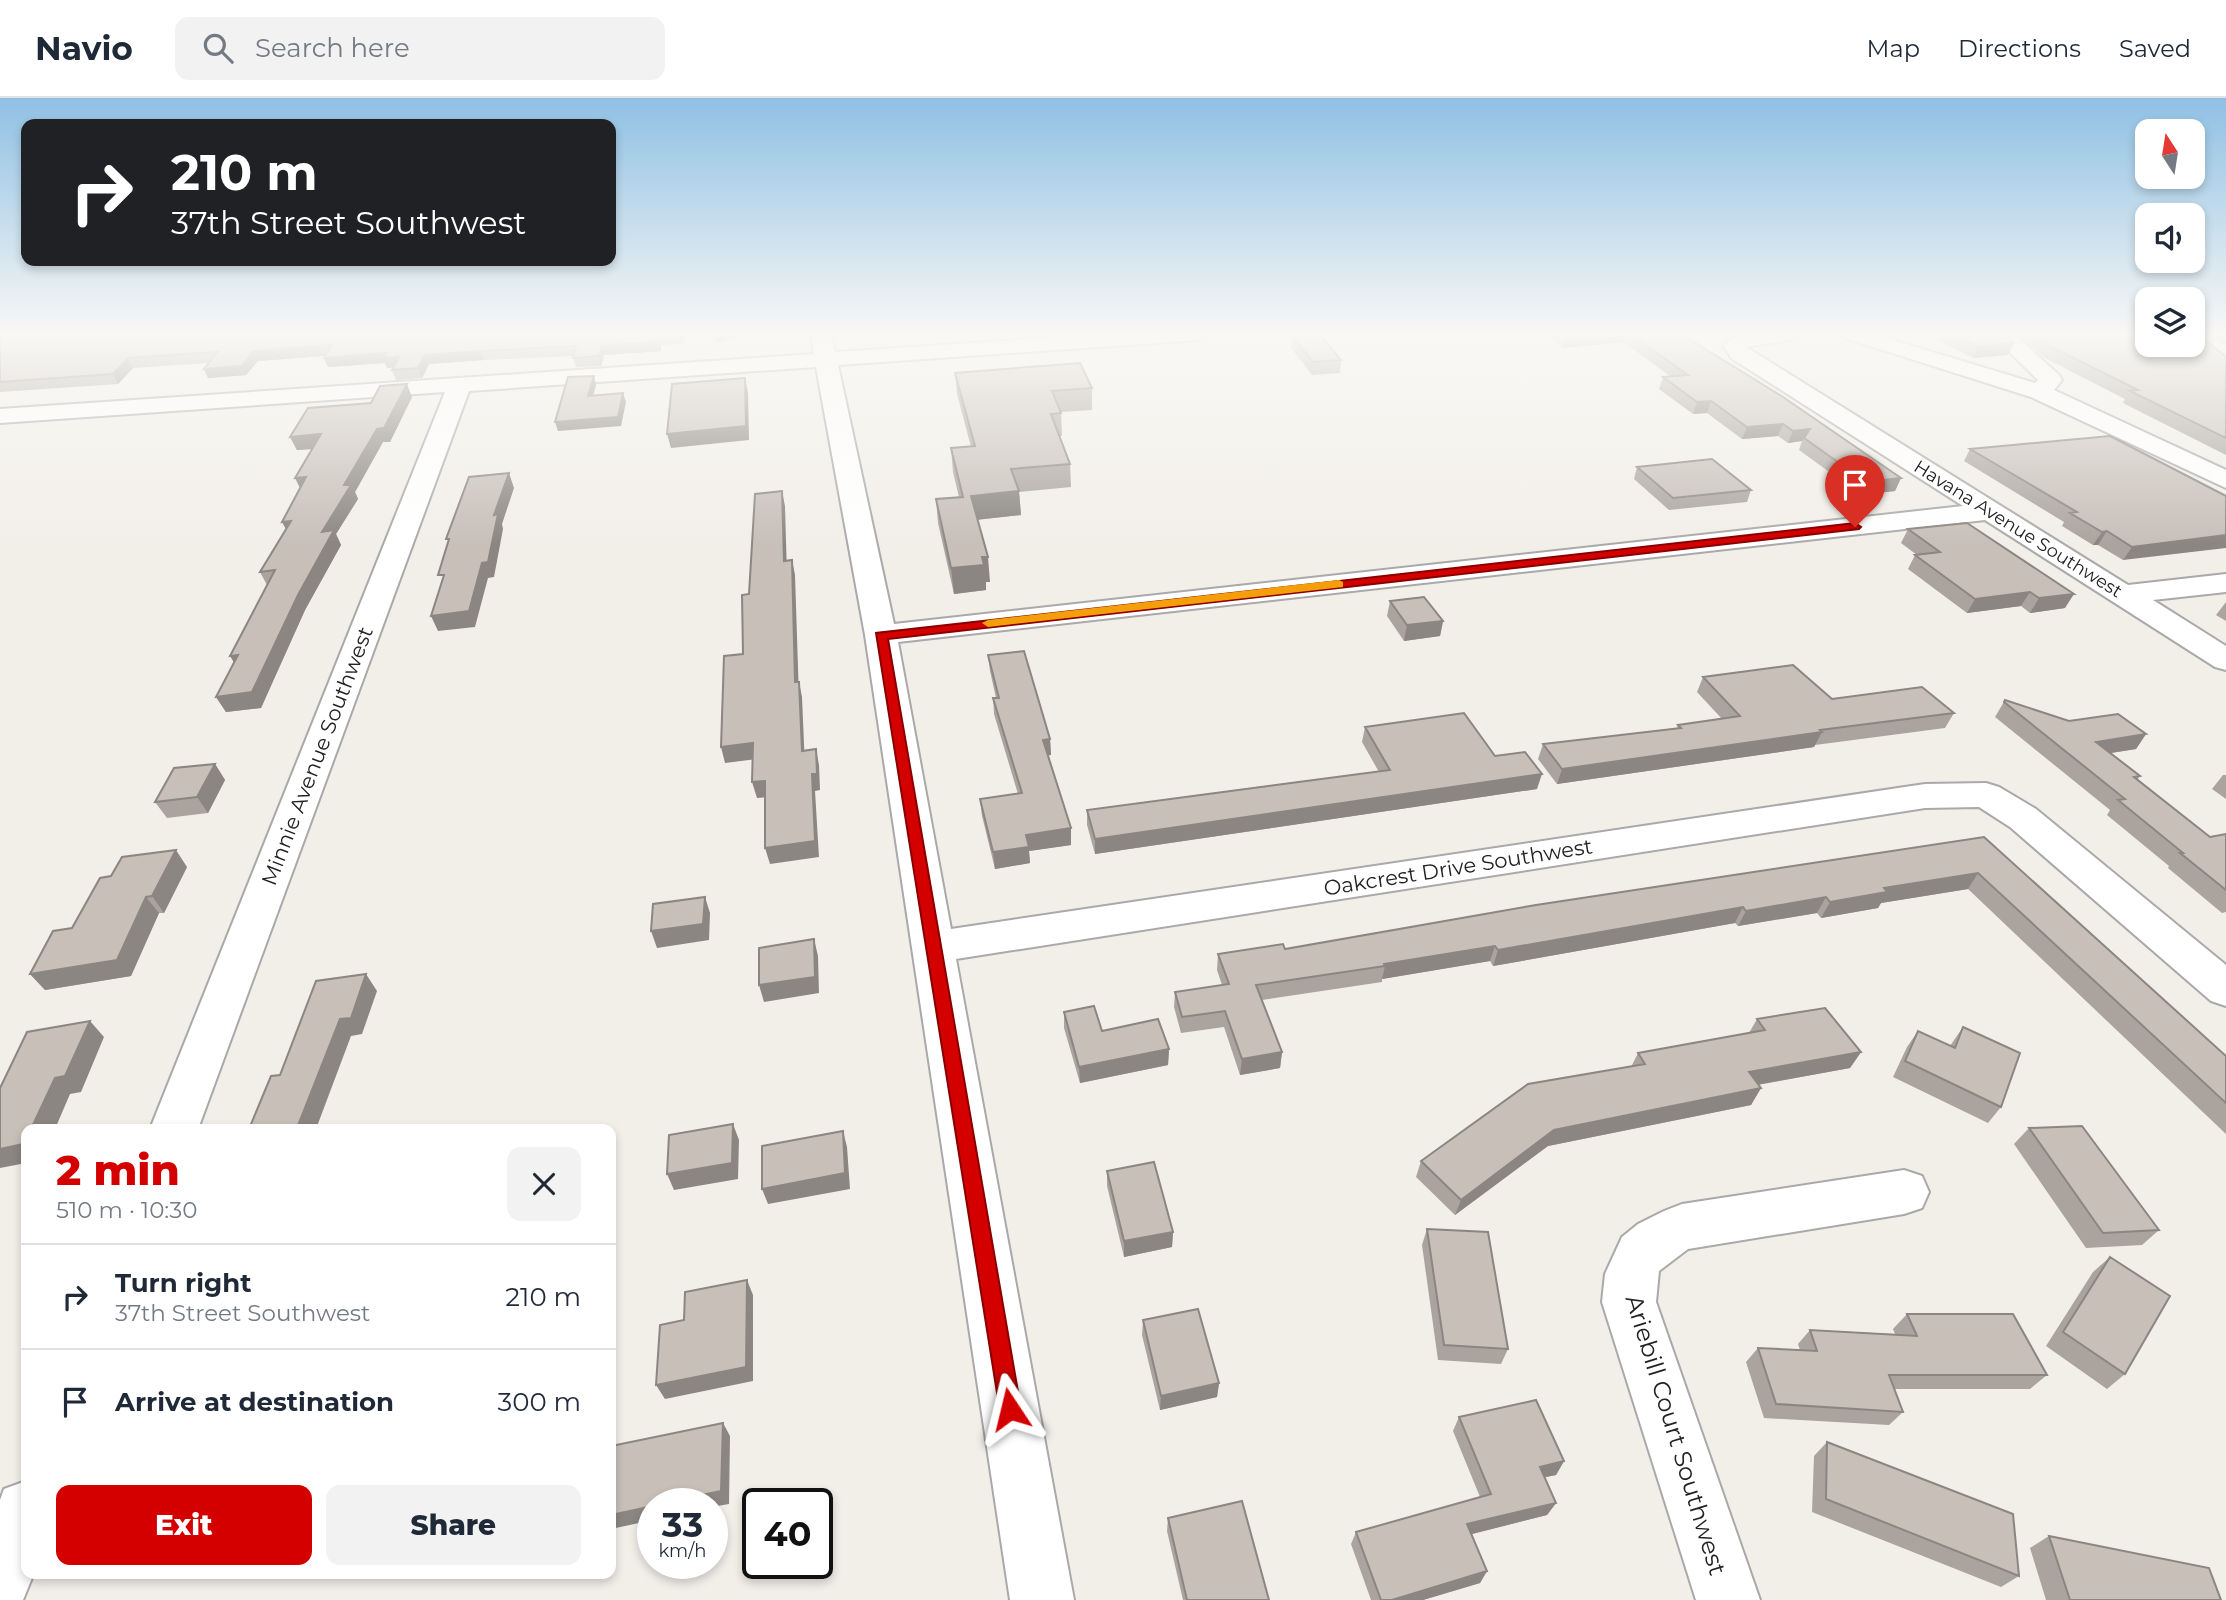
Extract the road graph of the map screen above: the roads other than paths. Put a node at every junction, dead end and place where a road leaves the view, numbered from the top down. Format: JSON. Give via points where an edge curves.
{"nodes":[{"id":1,"x":162,"y":404,"type":"edge"},
{"id":2,"x":452,"y":404,"type":"edge"},
{"id":3,"x":835,"y":404,"type":"edge"},
{"id":4,"x":1820,"y":404,"type":"edge"},
{"id":5,"x":2065,"y":404,"type":"edge"},
{"id":6,"x":0,"y":415,"type":"edge"},
{"id":7,"x":2226,"y":480,"type":"edge"},
{"id":8,"x":1991,"y":511,"type":"junction"},
{"id":9,"x":2226,"y":583,"type":"edge"},
{"id":10,"x":2123,"y":595,"type":"junction"},
{"id":11,"x":881,"y":635,"type":"junction"},
{"id":12,"x":2226,"y":660,"type":"edge"},
{"id":13,"x":931,"y":947,"type":"junction"},
{"id":14,"x":2226,"y":989,"type":"edge"},
{"id":15,"x":176,"y":1124,"type":"edge"},
{"id":16,"x":1904,"y":1192,"type":"dead end"},
{"id":17,"x":21,"y":1524,"type":"edge"},
{"id":18,"x":0,"y":1579,"type":"edge"},
{"id":19,"x":1042,"y":1600,"type":"edge"},
{"id":20,"x":1728,"y":1600,"type":"edge"}],
"edges":[{"from":1,"to":6,"type":"street"},
{"from":2,"to":15,"type":"street","name":"Minnie Avenue Southwest"},
{"from":3,"to":11,"type":"street"},
{"from":4,"to":8,"type":"street","name":"Havana Avenue Southwest"},
{"from":5,"to":7,"type":"street"},
{"from":8,"to":10,"type":"street","name":"Havana Avenue Southwest"},
{"from":8,"to":11,"type":"street"},
{"from":9,"to":10,"type":"street"},
{"from":10,"to":12,"type":"street","name":"Havana Avenue Southwest"},
{"from":11,"to":13,"type":"street"},
{"from":13,"to":14,"type":"street","name":"Oakcrest Drive Southwest","via":[[1925,796],[1986,795],[2023,818]]},
{"from":13,"to":19,"type":"street"},
{"from":16,"to":20,"type":"street","name":"Ariebill Court Southwest","via":[[1682,1227],[1641,1252],[1630,1272],[1629,1302]]},
{"from":17,"to":18,"type":"street"}]}
